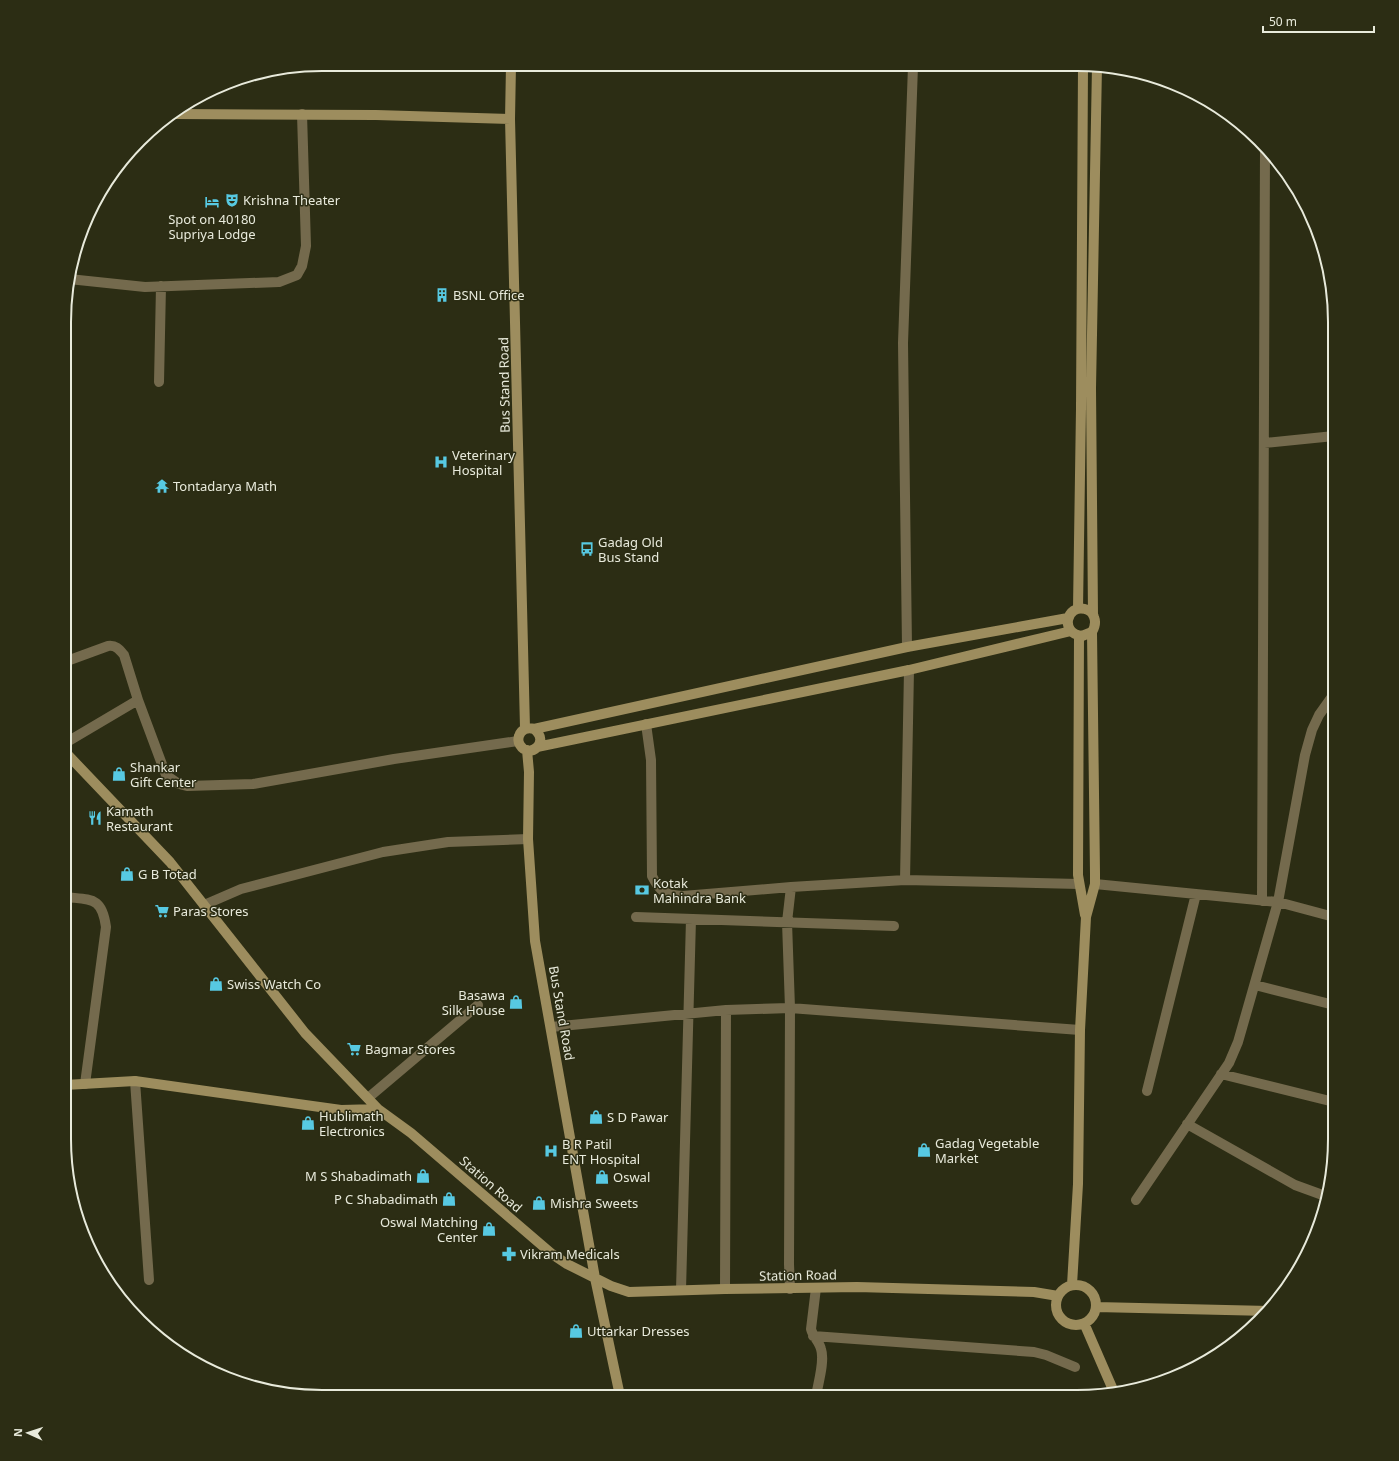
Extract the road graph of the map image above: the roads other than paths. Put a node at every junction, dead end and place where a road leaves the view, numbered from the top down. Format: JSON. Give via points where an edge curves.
{"nodes":[{"id":1,"x":511,"y":71,"type":"edge"},
{"id":2,"x":913,"y":71,"type":"edge"},
{"id":3,"x":1083,"y":71,"type":"edge"},
{"id":4,"x":1097,"y":72,"type":"edge"},
{"id":5,"x":182,"y":114,"type":"edge"},
{"id":6,"x":302,"y":114,"type":"junction"},
{"id":7,"x":510,"y":119,"type":"junction"},
{"id":8,"x":1265,"y":156,"type":"edge"},
{"id":9,"x":75,"y":280,"type":"edge"},
{"id":10,"x":161,"y":286,"type":"junction"},
{"id":11,"x":159,"y":382,"type":"dead end"},
{"id":12,"x":1328,"y":437,"type":"edge"},
{"id":13,"x":1264,"y":442,"type":"junction"},
{"id":14,"x":1078,"y":609,"type":"junction"},
{"id":15,"x":1093,"y":615,"type":"junction"},
{"id":16,"x":1068,"y":618,"type":"junction"},
{"id":17,"x":1092,"y":632,"type":"junction"},
{"id":18,"x":1075,"y":633,"type":"junction"},
{"id":19,"x":906,"y":648,"type":"junction"},
{"id":20,"x":71,"y":659,"type":"edge"},
{"id":21,"x":908,"y":670,"type":"junction"},
{"id":22,"x":138,"y":700,"type":"junction"},
{"id":23,"x":1328,"y":703,"type":"edge"},
{"id":24,"x":646,"y":724,"type":"junction"},
{"id":25,"x":530,"y":729,"type":"junction"},
{"id":26,"x":71,"y":740,"type":"edge"},
{"id":27,"x":518,"y":741,"type":"junction"},
{"id":28,"x":532,"y":749,"type":"junction"},
{"id":29,"x":71,"y":759,"type":"edge"},
{"id":30,"x":528,"y":839,"type":"junction"},
{"id":31,"x":905,"y":880,"type":"junction"},
{"id":32,"x":1079,"y":884,"type":"junction"},
{"id":33,"x":1095,"y":884,"type":"junction"},
{"id":34,"x":791,"y":887,"type":"junction"},
{"id":35,"x":1196,"y":894,"type":"junction"},
{"id":36,"x":71,"y":897,"type":"edge"},
{"id":37,"x":1262,"y":901,"type":"junction"},
{"id":38,"x":1278,"y":902,"type":"junction"},
{"id":39,"x":204,"y":905,"type":"junction"},
{"id":40,"x":1328,"y":915,"type":"edge"},
{"id":41,"x":636,"y":917,"type":"dead end"},
{"id":42,"x":1086,"y":917,"type":"junction"},
{"id":43,"x":691,"y":919,"type":"junction"},
{"id":44,"x":787,"y":922,"type":"junction"},
{"id":45,"x":894,"y":926,"type":"dead end"},
{"id":46,"x":1255,"y":984,"type":"junction"},
{"id":47,"x":1328,"y":1003,"type":"edge"},
{"id":48,"x":478,"y":1005,"type":"dead end"},
{"id":49,"x":790,"y":1008,"type":"junction"},
{"id":50,"x":726,"y":1010,"type":"junction"},
{"id":51,"x":688,"y":1013,"type":"junction"},
{"id":52,"x":551,"y":1027,"type":"junction"},
{"id":53,"x":1080,"y":1030,"type":"junction"},
{"id":54,"x":1221,"y":1074,"type":"junction"},
{"id":55,"x":135,"y":1082,"type":"junction"},
{"id":56,"x":85,"y":1084,"type":"junction"},
{"id":57,"x":71,"y":1085,"type":"edge"},
{"id":58,"x":1147,"y":1091,"type":"dead end"},
{"id":59,"x":368,"y":1098,"type":"junction"},
{"id":60,"x":1328,"y":1101,"type":"edge"},
{"id":61,"x":378,"y":1109,"type":"junction"},
{"id":62,"x":1187,"y":1124,"type":"junction"},
{"id":63,"x":1321,"y":1195,"type":"edge"},
{"id":64,"x":1136,"y":1200,"type":"dead end"},
{"id":65,"x":595,"y":1278,"type":"junction"},
{"id":66,"x":149,"y":1280,"type":"dead end"},
{"id":67,"x":1072,"y":1284,"type":"junction"},
{"id":68,"x":816,"y":1288,"type":"junction"},
{"id":69,"x":726,"y":1289,"type":"junction"},
{"id":70,"x":790,"y":1289,"type":"junction"},
{"id":71,"x":682,"y":1290,"type":"junction"},
{"id":72,"x":1058,"y":1296,"type":"junction"},
{"id":73,"x":1096,"y":1307,"type":"junction"},
{"id":74,"x":1259,"y":1311,"type":"edge"},
{"id":75,"x":1084,"y":1324,"type":"junction"},
{"id":76,"x":813,"y":1336,"type":"junction"},
{"id":77,"x":1075,"y":1368,"type":"dead end"},
{"id":78,"x":1112,"y":1387,"type":"edge"},
{"id":79,"x":619,"y":1390,"type":"edge"},
{"id":80,"x":817,"y":1390,"type":"edge"}],
"edges":[{"from":1,"to":7,"type":"main road","name":"Bus Stand Road"},
{"from":2,"to":19,"type":"street","via":[[903,343]]},
{"from":3,"to":14,"type":"main road"},
{"from":4,"to":15,"type":"main road","via":[[1091,388]]},
{"from":5,"to":6,"type":"main road"},
{"from":6,"to":7,"type":"main road"},
{"from":6,"to":10,"type":"street","via":[[306,246],[302,266],[297,275],[279,282]]},
{"from":7,"to":25,"type":"main road","name":"Bus Stand Road"},
{"from":8,"to":13,"type":"street"},
{"from":9,"to":10,"type":"street","via":[[145,287]]},
{"from":10,"to":11,"type":"street"},
{"from":12,"to":13,"type":"street"},
{"from":13,"to":37,"type":"street"},
{"from":14,"to":15,"type":"main road","via":[[1086,609]]},
{"from":14,"to":16,"type":"main road"},
{"from":15,"to":17,"type":"main road","via":[[1095,624]]},
{"from":16,"to":18,"type":"main road","via":[[1068,627]]},
{"from":16,"to":19,"type":"main road"},
{"from":17,"to":18,"type":"main road","via":[[1086,636]]},
{"from":17,"to":33,"type":"main road"},
{"from":18,"to":21,"type":"main road"},
{"from":18,"to":32,"type":"main road"},
{"from":19,"to":25,"type":"main road"},
{"from":20,"to":22,"type":"street","via":[[114,645],[124,656]]},
{"from":21,"to":24,"type":"main road"},
{"from":21,"to":31,"type":"street"},
{"from":22,"to":26,"type":"street"},
{"from":22,"to":27,"type":"street","via":[[166,775],[187,786],[253,784],[394,759]]},
{"from":23,"to":38,"type":"street","via":[[1312,730],[1305,755]]},
{"from":24,"to":28,"type":"main road"},
{"from":24,"to":34,"type":"street","via":[[651,760],[652,876],[658,888],[668,895],[683,896]]},
{"from":25,"to":27,"type":"main road","via":[[520,733]]},
{"from":25,"to":28,"type":"main road","via":[[539,732],[540,737],[540,743]]},
{"from":27,"to":28,"type":"main road","via":[[521,747]]},
{"from":28,"to":30,"type":"main road","name":"Bus Stand Road"},
{"from":29,"to":39,"type":"main road","name":"Station Road","via":[[170,862]]},
{"from":30,"to":39,"type":"street","via":[[448,842],[383,852],[241,889]]},
{"from":30,"to":52,"type":"main road","name":"Bus Stand Road","via":[[535,941]]},
{"from":31,"to":32,"type":"street"},
{"from":31,"to":34,"type":"street"},
{"from":32,"to":42,"type":"main road"},
{"from":33,"to":35,"type":"street"},
{"from":33,"to":42,"type":"main road"},
{"from":34,"to":44,"type":"street"},
{"from":35,"to":37,"type":"street"},
{"from":35,"to":58,"type":"street"},
{"from":36,"to":56,"type":"street","via":[[87,899],[100,906],[106,927]]},
{"from":37,"to":38,"type":"street"},
{"from":38,"to":40,"type":"street"},
{"from":38,"to":46,"type":"street"},
{"from":39,"to":59,"type":"main road","name":"Station Road","via":[[304,1032]]},
{"from":41,"to":43,"type":"street"},
{"from":42,"to":53,"type":"main road"},
{"from":43,"to":44,"type":"street"},
{"from":43,"to":51,"type":"street"},
{"from":44,"to":45,"type":"street"},
{"from":44,"to":49,"type":"street"},
{"from":46,"to":47,"type":"street"},
{"from":46,"to":54,"type":"street","via":[[1238,1042]]},
{"from":48,"to":59,"type":"street"},
{"from":49,"to":50,"type":"street"},
{"from":49,"to":53,"type":"street"},
{"from":49,"to":70,"type":"street"},
{"from":50,"to":51,"type":"street"},
{"from":50,"to":69,"type":"street"},
{"from":51,"to":52,"type":"street"},
{"from":51,"to":71,"type":"street"},
{"from":52,"to":65,"type":"main road","name":"Bus Stand Road"},
{"from":53,"to":67,"type":"main road","via":[[1078,1184]]},
{"from":54,"to":60,"type":"street"},
{"from":54,"to":62,"type":"street"},
{"from":55,"to":56,"type":"main road"},
{"from":55,"to":61,"type":"main road","via":[[341,1110]]},
{"from":55,"to":66,"type":"street"},
{"from":56,"to":57,"type":"main road"},
{"from":59,"to":61,"type":"main road","name":"Station Road"},
{"from":61,"to":65,"type":"main road","name":"Station Road","via":[[411,1133],[552,1254]]},
{"from":62,"to":63,"type":"street","via":[[1295,1185]]},
{"from":62,"to":64,"type":"street"},
{"from":65,"to":71,"type":"main road","name":"Station Road","via":[[629,1292]]},
{"from":65,"to":79,"type":"main road","name":"Bus Stand Road"},
{"from":67,"to":72,"type":"main road"},
{"from":67,"to":73,"type":"main road","via":[[1086,1287],[1092,1292],[1096,1299]]},
{"from":68,"to":70,"type":"main road","name":"Station Road"},
{"from":68,"to":72,"type":"main road","name":"Station Road","via":[[1034,1292]]},
{"from":68,"to":76,"type":"street","via":[[811,1320]]},
{"from":69,"to":70,"type":"main road","name":"Station Road"},
{"from":69,"to":71,"type":"main road","name":"Station Road"},
{"from":72,"to":75,"type":"main road","via":[[1056,1303],[1060,1316],[1071,1324]]},
{"from":73,"to":74,"type":"main road"},
{"from":73,"to":75,"type":"main road","via":[[1090,1320]]},
{"from":75,"to":78,"type":"main road"},
{"from":76,"to":77,"type":"street","via":[[1034,1352]]},
{"from":76,"to":80,"type":"street","via":[[818,1342],[822,1356]]}]}
